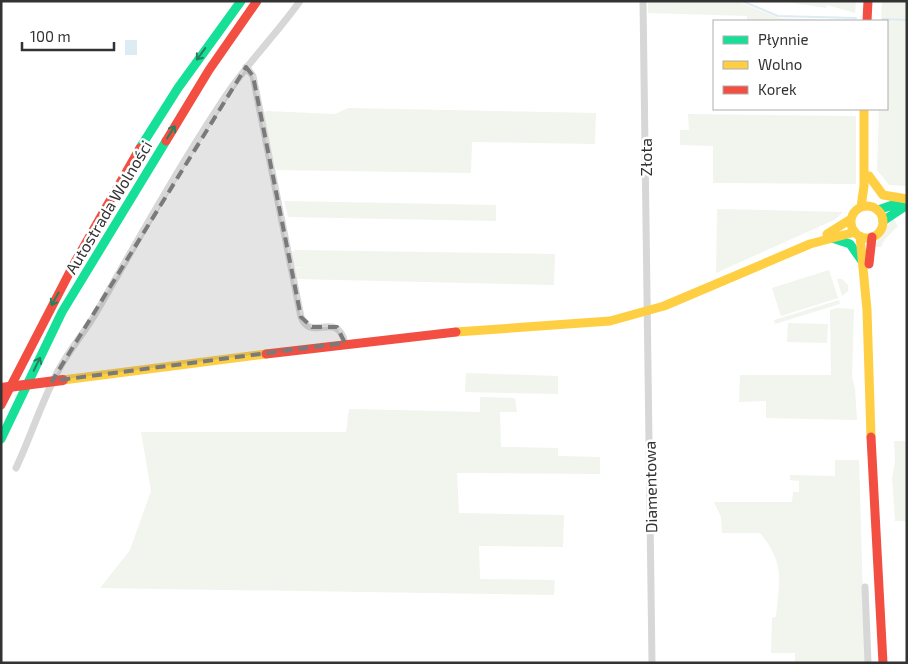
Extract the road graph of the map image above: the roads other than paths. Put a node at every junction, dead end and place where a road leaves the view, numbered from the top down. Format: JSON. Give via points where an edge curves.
{"nodes":[{"id":1,"x":240,"y":1,"type":"edge"},
{"id":2,"x":257,"y":1,"type":"edge"},
{"id":3,"x":300,"y":1,"type":"edge"},
{"id":4,"x":643,"y":1,"type":"edge"},
{"id":5,"x":868,"y":1,"type":"edge"},
{"id":6,"x":867,"y":20,"type":"edge"},
{"id":7,"x":246,"y":67,"type":"junction"},
{"id":8,"x":864,"y":110,"type":"edge"},
{"id":9,"x":869,"y":110,"type":"edge"},
{"id":10,"x":868,"y":176,"type":"junction"},
{"id":11,"x":907,"y":199,"type":"edge"},
{"id":12,"x":907,"y":205,"type":"edge"},
{"id":13,"x":861,"y":207,"type":"junction"},
{"id":14,"x":875,"y":208,"type":"junction"},
{"id":15,"x":851,"y":219,"type":"junction"},
{"id":16,"x":883,"y":222,"type":"junction"},
{"id":17,"x":858,"y":234,"type":"junction"},
{"id":18,"x":872,"y":237,"type":"junction"},
{"id":19,"x":830,"y":238,"type":"junction"},
{"id":20,"x":810,"y":244,"type":"junction"},
{"id":21,"x":863,"y":262,"type":"junction"},
{"id":22,"x":867,"y":310,"type":"junction"},
{"id":23,"x":648,"y":312,"type":"junction"},
{"id":24,"x":345,"y":343,"type":"junction"},
{"id":25,"x":1,"y":388,"type":"edge"},
{"id":26,"x":1,"y":406,"type":"edge"},
{"id":27,"x":1,"y":439,"type":"edge"},
{"id":28,"x":16,"y":468,"type":"dead end"},
{"id":29,"x":865,"y":588,"type":"dead end"},
{"id":30,"x":652,"y":663,"type":"edge"},
{"id":31,"x":868,"y":663,"type":"edge"},
{"id":32,"x":882,"y":663,"type":"edge"}],
"edges":[{"from":1,"to":26,"type":"main road","name":"Autostrada Wolności","one_way":true,"via":[[198,58],[122,176],[47,312]]},
{"from":27,"to":2,"type":"main road","name":"Autostrada Wolności","one_way":true,"via":[[62,312],[208,70]]},
{"from":3,"to":7,"type":"street"},
{"from":4,"to":23,"type":"street","name":"Złota"},
{"from":5,"to":6,"type":"main road"},
{"from":7,"to":24,"type":"street","via":[[253,76],[301,317],[312,328],[337,327],[342,331]]},
{"from":7,"to":28,"type":"street","via":[[162,199],[87,328],[64,358]]},
{"from":8,"to":13,"type":"main road"},
{"from":9,"to":10,"type":"main road"},
{"from":10,"to":11,"type":"main road","via":[[883,195]]},
{"from":10,"to":14,"type":"main road"},
{"from":11,"to":14,"type":"main road"},
{"from":12,"to":16,"type":"main road"},
{"from":13,"to":14,"type":"main road"},
{"from":13,"to":15,"type":"main road"},
{"from":14,"to":16,"type":"main road"},
{"from":15,"to":17,"type":"main road"},
{"from":15,"to":20,"type":"main road"},
{"from":16,"to":18,"type":"main road","via":[[881,230]]},
{"from":17,"to":18,"type":"main road"},
{"from":17,"to":19,"type":"main road"},
{"from":17,"to":21,"type":"main road"},
{"from":18,"to":22,"type":"main road"},
{"from":19,"to":20,"type":"main road"},
{"from":19,"to":21,"type":"main road","via":[[850,244]]},
{"from":20,"to":23,"type":"main road"},
{"from":21,"to":22,"type":"main road"},
{"from":22,"to":32,"type":"main road"},
{"from":23,"to":24,"type":"main road","via":[[587,324],[423,334]]},
{"from":23,"to":30,"type":"street","name":"Diamentowa"},
{"from":24,"to":25,"type":"main road","bridge":true},
{"from":29,"to":31,"type":"street"}]}
